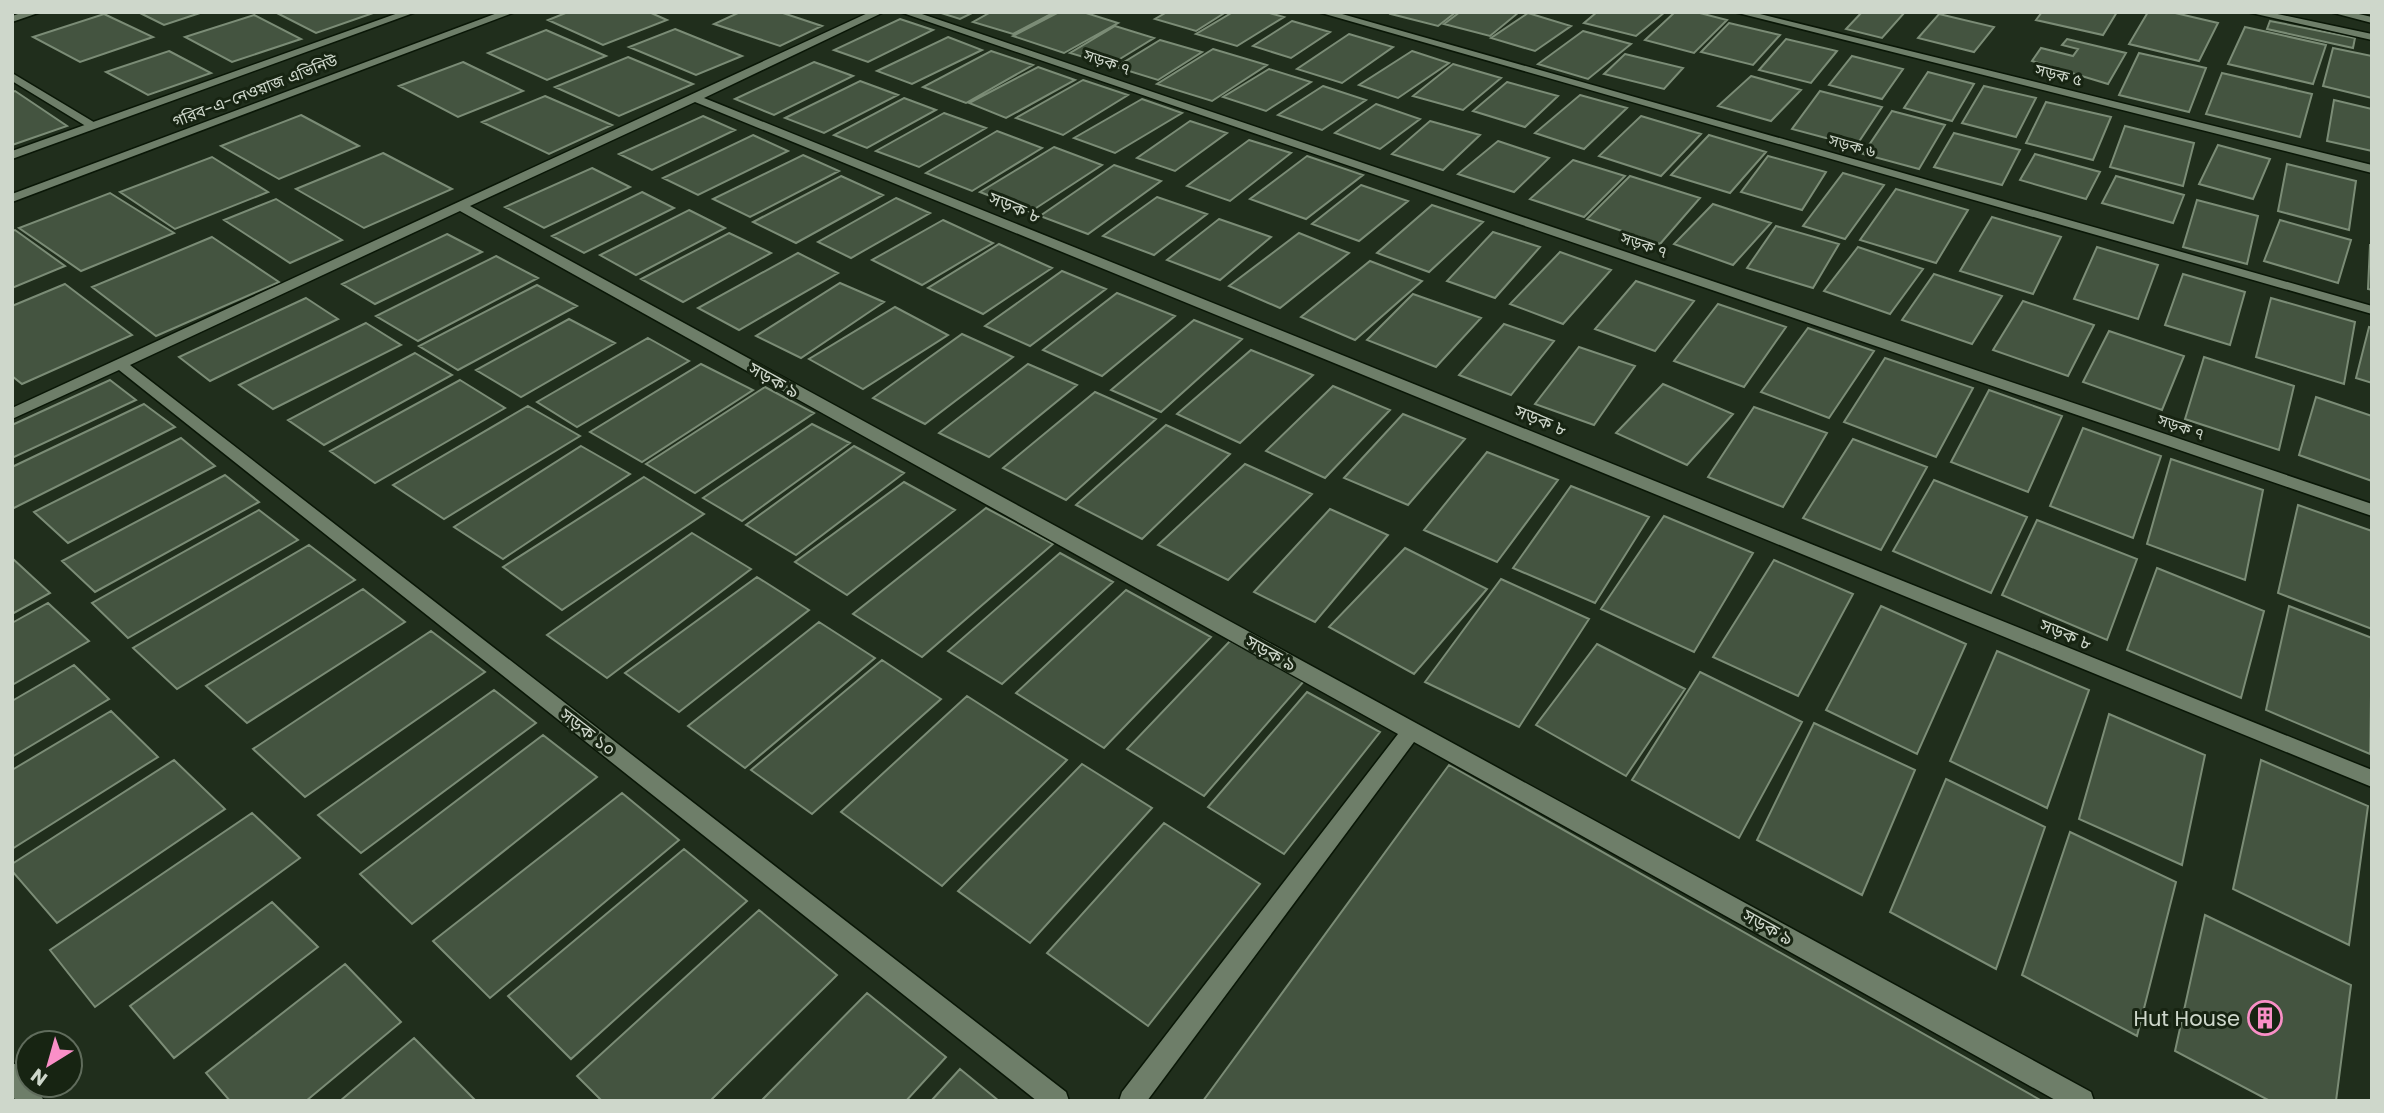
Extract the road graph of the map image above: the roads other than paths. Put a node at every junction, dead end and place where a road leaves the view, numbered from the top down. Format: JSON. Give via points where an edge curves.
{"nodes":[{"id":1,"x":36,"y":12,"type":"edge"},
{"id":2,"x":411,"y":12,"type":"edge"},
{"id":3,"x":510,"y":12,"type":"edge"},
{"id":4,"x":879,"y":12,"type":"edge"},
{"id":5,"x":905,"y":12,"type":"edge"},
{"id":6,"x":1323,"y":12,"type":"edge"},
{"id":7,"x":1739,"y":12,"type":"edge"},
{"id":8,"x":2252,"y":12,"type":"edge"},
{"id":9,"x":2335,"y":12,"type":"edge"},
{"id":10,"x":12,"y":19,"type":"edge"},
{"id":11,"x":2372,"y":20,"type":"edge"},
{"id":12,"x":2372,"y":37,"type":"edge"},
{"id":13,"x":12,"y":76,"type":"edge"},
{"id":14,"x":695,"y":97,"type":"junction"},
{"id":15,"x":93,"y":126,"type":"junction"},
{"id":16,"x":12,"y":155,"type":"edge"},
{"id":17,"x":2372,"y":169,"type":"edge"},
{"id":18,"x":12,"y":198,"type":"edge"},
{"id":19,"x":460,"y":206,"type":"junction"},
{"id":20,"x":2372,"y":310,"type":"edge"},
{"id":21,"x":120,"y":364,"type":"junction"},
{"id":22,"x":12,"y":414,"type":"edge"},
{"id":23,"x":2372,"y":510,"type":"edge"},
{"id":24,"x":1412,"y":731,"type":"junction"},
{"id":25,"x":2372,"y":779,"type":"edge"},
{"id":26,"x":12,"y":1075,"type":"edge"},
{"id":27,"x":32,"y":1101,"type":"edge"},
{"id":28,"x":1057,"y":1101,"type":"edge"},
{"id":29,"x":1131,"y":1101,"type":"edge"},
{"id":30,"x":2082,"y":1101,"type":"edge"}],
"edges":[{"from":1,"to":10,"type":"street"},
{"from":2,"to":15,"type":"street","name":"গরিব-এ-নেওয়াজ এভিনিউ"},
{"from":3,"to":18,"type":"street","name":"গরিব-এ-নেওয়াজ এভিনিউ"},
{"from":4,"to":14,"type":"street"},
{"from":5,"to":23,"type":"street","name":"সড়ক ৭"},
{"from":6,"to":20,"type":"street","name":"সড়ক ৬"},
{"from":7,"to":17,"type":"street","name":"সড়ক ৫"},
{"from":8,"to":12,"type":"street"},
{"from":9,"to":11,"type":"street"},
{"from":13,"to":15,"type":"street"},
{"from":14,"to":19,"type":"street"},
{"from":14,"to":25,"type":"street","name":"সড়ক ৮"},
{"from":15,"to":16,"type":"street","name":"গরিব-এ-নেওয়াজ এভিনিউ"},
{"from":19,"to":21,"type":"street"},
{"from":19,"to":24,"type":"street","name":"সড়ক ৯"},
{"from":21,"to":22,"type":"street"},
{"from":21,"to":28,"type":"street","name":"সড়ক ১০"},
{"from":24,"to":29,"type":"street"},
{"from":24,"to":30,"type":"street","name":"সড়ক ৯"},
{"from":26,"to":27,"type":"street"}]}
